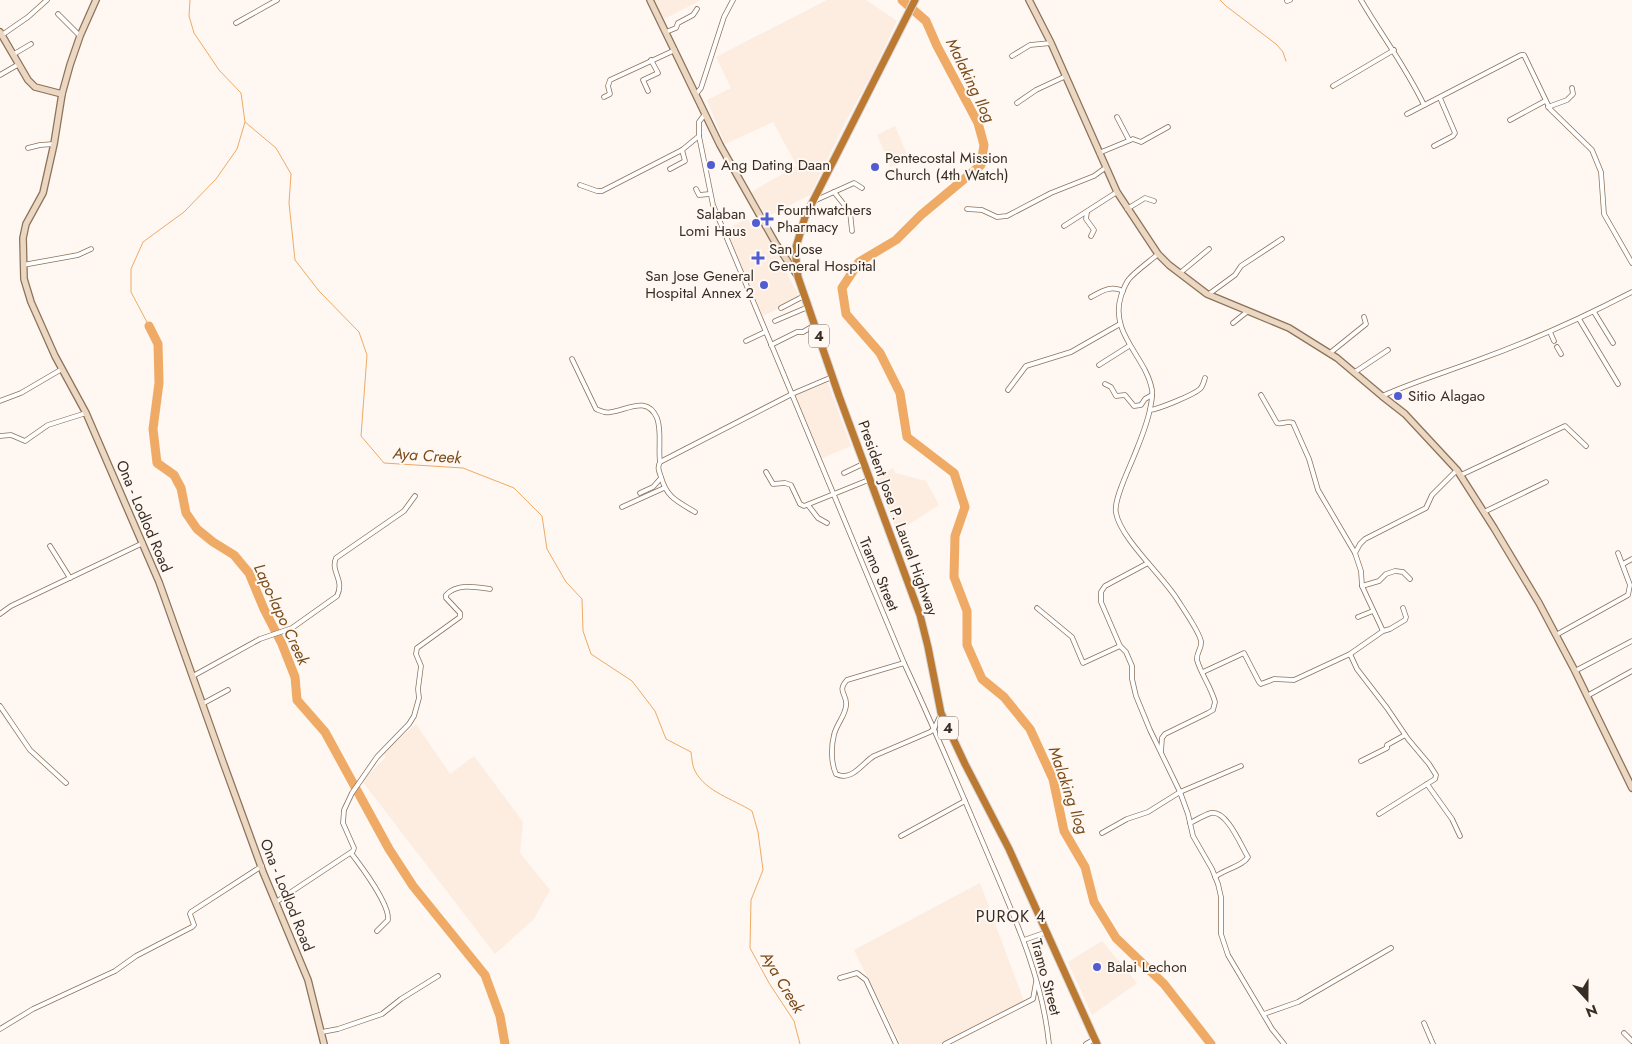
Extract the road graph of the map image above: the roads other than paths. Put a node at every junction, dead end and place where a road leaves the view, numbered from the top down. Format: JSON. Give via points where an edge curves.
{"nodes":[{"id":1,"x":47,"y":0,"type":"edge"},
{"id":2,"x":96,"y":0,"type":"edge"},
{"id":3,"x":277,"y":0,"type":"edge"},
{"id":4,"x":650,"y":0,"type":"edge"},
{"id":5,"x":733,"y":0,"type":"edge"},
{"id":6,"x":915,"y":0,"type":"edge"},
{"id":7,"x":1029,"y":0,"type":"edge"},
{"id":8,"x":1361,"y":0,"type":"edge"},
{"id":9,"x":697,"y":9,"type":"dead end"},
{"id":10,"x":58,"y":14,"type":"dead end"},
{"id":11,"x":236,"y":24,"type":"dead end"},
{"id":12,"x":666,"y":32,"type":"junction"},
{"id":13,"x":1,"y":33,"type":"edge"},
{"id":14,"x":80,"y":36,"type":"junction"},
{"id":15,"x":1051,"y":43,"type":"junction"},
{"id":16,"x":31,"y":44,"type":"dead end"},
{"id":17,"x":674,"y":50,"type":"junction"},
{"id":18,"x":1394,"y":50,"type":"junction"},
{"id":19,"x":14,"y":54,"type":"junction"},
{"id":20,"x":1012,"y":56,"type":"dead end"},
{"id":21,"x":651,"y":60,"type":"junction"},
{"id":22,"x":19,"y":64,"type":"junction"},
{"id":23,"x":0,"y":75,"type":"edge"},
{"id":24,"x":1066,"y":76,"type":"junction"},
{"id":25,"x":1333,"y":86,"type":"dead end"},
{"id":26,"x":1572,"y":88,"type":"dead end"},
{"id":27,"x":648,"y":91,"type":"dead end"},
{"id":28,"x":62,"y":94,"type":"junction"},
{"id":29,"x":696,"y":94,"type":"junction"},
{"id":30,"x":604,"y":97,"type":"dead end"},
{"id":31,"x":1440,"y":98,"type":"junction"},
{"id":32,"x":1545,"y":101,"type":"junction"},
{"id":33,"x":1017,"y":103,"type":"dead end"},
{"id":34,"x":1424,"y":105,"type":"junction"},
{"id":35,"x":1548,"y":107,"type":"junction"},
{"id":36,"x":706,"y":113,"type":"junction"},
{"id":37,"x":1407,"y":114,"type":"dead end"},
{"id":38,"x":1117,"y":117,"type":"dead end"},
{"id":39,"x":1510,"y":120,"type":"dead end"},
{"id":40,"x":1168,"y":127,"type":"dead end"},
{"id":41,"x":699,"y":136,"type":"junction"},
{"id":42,"x":1129,"y":140,"type":"junction"},
{"id":43,"x":54,"y":144,"type":"junction"},
{"id":44,"x":1434,"y":146,"type":"dead end"},
{"id":45,"x":28,"y":148,"type":"dead end"},
{"id":46,"x":682,"y":150,"type":"junction"},
{"id":47,"x":1099,"y":153,"type":"junction"},
{"id":48,"x":1105,"y":168,"type":"junction"},
{"id":49,"x":670,"y":169,"type":"dead end"},
{"id":50,"x":580,"y":185,"type":"dead end"},
{"id":51,"x":862,"y":188,"type":"dead end"},
{"id":52,"x":696,"y":189,"type":"dead end"},
{"id":53,"x":834,"y":192,"type":"junction"},
{"id":54,"x":1117,"y":192,"type":"junction"},
{"id":55,"x":710,"y":194,"type":"junction"},
{"id":56,"x":814,"y":201,"type":"junction"},
{"id":57,"x":1154,"y":201,"type":"dead end"},
{"id":58,"x":967,"y":208,"type":"dead end"},
{"id":59,"x":1127,"y":209,"type":"junction"},
{"id":60,"x":1087,"y":212,"type":"junction"},
{"id":61,"x":1064,"y":226,"type":"dead end"},
{"id":62,"x":852,"y":231,"type":"dead end"},
{"id":63,"x":1091,"y":236,"type":"dead end"},
{"id":64,"x":1282,"y":239,"type":"dead end"},
{"id":65,"x":1209,"y":248,"type":"dead end"},
{"id":66,"x":91,"y":249,"type":"dead end"},
{"id":67,"x":1158,"y":254,"type":"junction"},
{"id":68,"x":1632,"y":263,"type":"edge"},
{"id":69,"x":23,"y":265,"type":"junction"},
{"id":70,"x":1180,"y":273,"type":"junction"},
{"id":71,"x":798,"y":276,"type":"junction"},
{"id":72,"x":1123,"y":291,"type":"junction"},
{"id":73,"x":1632,"y":292,"type":"edge"},
{"id":74,"x":1209,"y":294,"type":"junction"},
{"id":75,"x":804,"y":296,"type":"junction"},
{"id":76,"x":1091,"y":297,"type":"dead end"},
{"id":77,"x":808,"y":307,"type":"junction"},
{"id":78,"x":781,"y":308,"type":"dead end"},
{"id":79,"x":1248,"y":311,"type":"junction"},
{"id":80,"x":1594,"y":312,"type":"junction"},
{"id":81,"x":1364,"y":317,"type":"dead end"},
{"id":82,"x":1579,"y":319,"type":"junction"},
{"id":83,"x":774,"y":321,"type":"dead end"},
{"id":84,"x":1233,"y":323,"type":"dead end"},
{"id":85,"x":1120,"y":324,"type":"junction"},
{"id":86,"x":816,"y":325,"type":"junction"},
{"id":87,"x":765,"y":332,"type":"junction"},
{"id":88,"x":1550,"y":332,"type":"junction"},
{"id":89,"x":746,"y":341,"type":"dead end"},
{"id":90,"x":1554,"y":341,"type":"dead end"},
{"id":91,"x":1613,"y":343,"type":"dead end"},
{"id":92,"x":771,"y":346,"type":"junction"},
{"id":93,"x":1129,"y":346,"type":"junction"},
{"id":94,"x":1557,"y":347,"type":"dead end"},
{"id":95,"x":1388,"y":350,"type":"dead end"},
{"id":96,"x":1330,"y":353,"type":"junction"},
{"id":97,"x":1561,"y":354,"type":"dead end"},
{"id":98,"x":572,"y":359,"type":"dead end"},
{"id":99,"x":1099,"y":365,"type":"dead end"},
{"id":100,"x":62,"y":369,"type":"junction"},
{"id":101,"x":1355,"y":372,"type":"junction"},
{"id":102,"x":832,"y":376,"type":"junction"},
{"id":103,"x":1205,"y":378,"type":"dead end"},
{"id":104,"x":1105,"y":384,"type":"dead end"},
{"id":105,"x":1618,"y":384,"type":"dead end"},
{"id":106,"x":1008,"y":390,"type":"dead end"},
{"id":107,"x":792,"y":394,"type":"junction"},
{"id":108,"x":1152,"y":395,"type":"junction"},
{"id":109,"x":1261,"y":395,"type":"dead end"},
{"id":110,"x":1382,"y":396,"type":"junction"},
{"id":111,"x":0,"y":401,"type":"edge"},
{"id":112,"x":1150,"y":410,"type":"junction"},
{"id":113,"x":86,"y":413,"type":"junction"},
{"id":114,"x":0,"y":436,"type":"edge"},
{"id":115,"x":1586,"y":446,"type":"dead end"},
{"id":116,"x":660,"y":462,"type":"junction"},
{"id":117,"x":865,"y":464,"type":"junction"},
{"id":118,"x":766,"y":472,"type":"dead end"},
{"id":119,"x":1459,"y":472,"type":"junction"},
{"id":120,"x":844,"y":473,"type":"dead end"},
{"id":121,"x":661,"y":478,"type":"junction"},
{"id":122,"x":871,"y":480,"type":"junction"},
{"id":123,"x":1546,"y":482,"type":"dead end"},
{"id":124,"x":664,"y":488,"type":"junction"},
{"id":125,"x":640,"y":493,"type":"dead end"},
{"id":126,"x":834,"y":495,"type":"junction"},
{"id":127,"x":415,"y":496,"type":"dead end"},
{"id":128,"x":808,"y":504,"type":"junction"},
{"id":129,"x":622,"y":507,"type":"dead end"},
{"id":130,"x":695,"y":512,"type":"dead end"},
{"id":131,"x":1484,"y":512,"type":"junction"},
{"id":132,"x":827,"y":523,"type":"dead end"},
{"id":133,"x":143,"y":542,"type":"junction"},
{"id":134,"x":50,"y":546,"type":"dead end"},
{"id":135,"x":1355,"y":552,"type":"junction"},
{"id":136,"x":1618,"y":553,"type":"dead end"},
{"id":137,"x":1632,"y":559,"type":"edge"},
{"id":138,"x":1148,"y":563,"type":"junction"},
{"id":139,"x":1622,"y":564,"type":"junction"},
{"id":140,"x":70,"y":578,"type":"junction"},
{"id":141,"x":1410,"y":578,"type":"dead end"},
{"id":142,"x":1362,"y":586,"type":"junction"},
{"id":143,"x":490,"y":589,"type":"dead end"},
{"id":144,"x":1630,"y":594,"type":"edge"},
{"id":145,"x":1037,"y":608,"type":"dead end"},
{"id":146,"x":1402,"y":608,"type":"dead end"},
{"id":147,"x":1373,"y":611,"type":"junction"},
{"id":148,"x":0,"y":614,"type":"edge"},
{"id":149,"x":1358,"y":617,"type":"dead end"},
{"id":150,"x":1384,"y":631,"type":"junction"},
{"id":151,"x":1556,"y":635,"type":"junction"},
{"id":152,"x":1632,"y":641,"type":"edge"},
{"id":153,"x":1120,"y":646,"type":"junction"},
{"id":154,"x":1350,"y":654,"type":"junction"},
{"id":155,"x":904,"y":662,"type":"junction"},
{"id":156,"x":1575,"y":671,"type":"junction"},
{"id":157,"x":1632,"y":671,"type":"edge"},
{"id":158,"x":1202,"y":672,"type":"junction"},
{"id":159,"x":193,"y":676,"type":"junction"},
{"id":160,"x":228,"y":690,"type":"dead end"},
{"id":161,"x":1587,"y":696,"type":"junction"},
{"id":162,"x":202,"y":704,"type":"junction"},
{"id":163,"x":0,"y":706,"type":"edge"},
{"id":164,"x":941,"y":713,"type":"junction"},
{"id":165,"x":934,"y":729,"type":"junction"},
{"id":166,"x":1405,"y":734,"type":"junction"},
{"id":167,"x":1161,"y":752,"type":"junction"},
{"id":168,"x":1361,"y":761,"type":"dead end"},
{"id":169,"x":1241,"y":766,"type":"dead end"},
{"id":170,"x":1630,"y":780,"type":"edge"},
{"id":171,"x":66,"y":784,"type":"dead end"},
{"id":172,"x":1427,"y":784,"type":"junction"},
{"id":173,"x":1632,"y":788,"type":"edge"},
{"id":174,"x":1180,"y":792,"type":"junction"},
{"id":175,"x":965,"y":801,"type":"junction"},
{"id":176,"x":1379,"y":814,"type":"dead end"},
{"id":177,"x":1190,"y":823,"type":"junction"},
{"id":178,"x":1102,"y":833,"type":"dead end"},
{"id":179,"x":900,"y":836,"type":"dead end"},
{"id":180,"x":1460,"y":836,"type":"dead end"},
{"id":181,"x":351,"y":854,"type":"junction"},
{"id":182,"x":262,"y":866,"type":"junction"},
{"id":183,"x":1215,"y":878,"type":"junction"},
{"id":184,"x":276,"y":902,"type":"junction"},
{"id":185,"x":378,"y":932,"type":"dead end"},
{"id":186,"x":1047,"y":932,"type":"junction"},
{"id":187,"x":1024,"y":940,"type":"junction"},
{"id":188,"x":1391,"y":948,"type":"dead end"},
{"id":189,"x":438,"y":976,"type":"dead end"},
{"id":190,"x":840,"y":978,"type":"dead end"},
{"id":191,"x":1037,"y":980,"type":"junction"},
{"id":192,"x":1264,"y":1014,"type":"junction"},
{"id":193,"x":1424,"y":1023,"type":"dead end"},
{"id":194,"x":0,"y":1029,"type":"edge"},
{"id":195,"x":322,"y":1032,"type":"junction"},
{"id":196,"x":1624,"y":1033,"type":"dead end"},
{"id":197,"x":1632,"y":1041,"type":"edge"},
{"id":198,"x":1096,"y":1042,"type":"edge"},
{"id":199,"x":324,"y":1044,"type":"edge"},
{"id":200,"x":896,"y":1044,"type":"edge"},
{"id":201,"x":945,"y":1044,"type":"edge"},
{"id":202,"x":1049,"y":1044,"type":"edge"},
{"id":203,"x":1086,"y":1044,"type":"edge"},
{"id":204,"x":1284,"y":1044,"type":"edge"},
{"id":205,"x":1433,"y":1044,"type":"edge"}],
"edges":[{"from":1,"to":13,"type":"street","via":[[28,17]]},
{"from":2,"to":14,"type":"main road","name":"Ona - Lodlod Road"},
{"from":3,"to":11,"type":"street"},
{"from":4,"to":12,"type":"main road"},
{"from":5,"to":29,"type":"street"},
{"from":6,"to":56,"type":"highway","name":"President Jose P. Laurel Highway","number":"4"},
{"from":7,"to":15,"type":"main road"},
{"from":8,"to":18,"type":"street"},
{"from":9,"to":12,"type":"street","via":[[676,28]]},
{"from":10,"to":14,"type":"street"},
{"from":12,"to":17,"type":"main road"},
{"from":13,"to":19,"type":"main road"},
{"from":14,"to":28,"type":"main road","name":"Ona - Lodlod Road"},
{"from":15,"to":20,"type":"street","via":[[1030,45]]},
{"from":15,"to":24,"type":"main road"},
{"from":16,"to":19,"type":"street"},
{"from":17,"to":21,"type":"street"},
{"from":17,"to":29,"type":"main road"},
{"from":18,"to":25,"type":"street"},
{"from":18,"to":34,"type":"street"},
{"from":19,"to":22,"type":"main road"},
{"from":21,"to":27,"type":"street","via":[[658,72],[643,80]]},
{"from":21,"to":30,"type":"street","via":[[610,80],[610,94]]},
{"from":22,"to":23,"type":"street"},
{"from":22,"to":28,"type":"main road","via":[[35,87]]},
{"from":24,"to":33,"type":"street"},
{"from":24,"to":47,"type":"main road"},
{"from":26,"to":35,"type":"street","via":[[1570,98]]},
{"from":28,"to":43,"type":"main road","name":"Ona - Lodlod Road"},
{"from":29,"to":36,"type":"main road"},
{"from":31,"to":32,"type":"street","via":[[1522,55]]},
{"from":31,"to":34,"type":"street"},
{"from":31,"to":44,"type":"street","via":[[1455,133]]},
{"from":32,"to":35,"type":"street"},
{"from":32,"to":39,"type":"street"},
{"from":34,"to":37,"type":"street"},
{"from":35,"to":68,"type":"street","via":[[1592,150],[1601,172],[1604,214]]},
{"from":36,"to":41,"type":"street","name":"Tramo Street","via":[[699,122]]},
{"from":36,"to":71,"type":"main road","via":[[741,184]]},
{"from":38,"to":42,"type":"street"},
{"from":40,"to":42,"type":"street","via":[[1141,142]]},
{"from":41,"to":46,"type":"street"},
{"from":41,"to":55,"type":"street","name":"Tramo Street"},
{"from":42,"to":47,"type":"street"},
{"from":43,"to":45,"type":"street"},
{"from":43,"to":69,"type":"main road","name":"Ona - Lodlod Road","via":[[43,193],[26,224]]},
{"from":46,"to":49,"type":"street","via":[[685,161]]},
{"from":46,"to":50,"type":"street","via":[[602,191]]},
{"from":47,"to":48,"type":"main road"},
{"from":48,"to":54,"type":"main road"},
{"from":48,"to":58,"type":"street","via":[[1002,218]]},
{"from":51,"to":53,"type":"street","via":[[856,183]]},
{"from":52,"to":55,"type":"street","via":[[699,195]]},
{"from":53,"to":56,"type":"street"},
{"from":53,"to":62,"type":"street","via":[[850,212]]},
{"from":54,"to":59,"type":"main road"},
{"from":54,"to":60,"type":"street"},
{"from":55,"to":87,"type":"street","name":"Tramo Street"},
{"from":56,"to":71,"type":"highway","name":"President Jose P. Laurel Highway","number":"4","via":[[796,247]]},
{"from":57,"to":59,"type":"street","via":[[1145,198]]},
{"from":59,"to":67,"type":"main road"},
{"from":60,"to":61,"type":"street"},
{"from":60,"to":63,"type":"street","via":[[1086,219],[1094,230]]},
{"from":64,"to":74,"type":"street","via":[[1241,266],[1235,275]]},
{"from":65,"to":70,"type":"street"},
{"from":66,"to":69,"type":"street","via":[[78,255]]},
{"from":67,"to":70,"type":"main road"},
{"from":67,"to":72,"type":"street","via":[[1131,277]]},
{"from":69,"to":100,"type":"main road","name":"Ona - Lodlod Road","via":[[28,295]]},
{"from":70,"to":74,"type":"main road"},
{"from":71,"to":75,"type":"highway","name":"President Jose P. Laurel Highway","number":"4"},
{"from":72,"to":76,"type":"street","via":[[1114,287]]},
{"from":72,"to":85,"type":"street","via":[[1118,311]]},
{"from":73,"to":80,"type":"street"},
{"from":74,"to":79,"type":"main road"},
{"from":75,"to":77,"type":"highway","name":"President Jose P. Laurel Highway","number":"4"},
{"from":75,"to":78,"type":"street"},
{"from":77,"to":83,"type":"street"},
{"from":77,"to":86,"type":"highway","name":"President Jose P. Laurel Highway","number":"4"},
{"from":79,"to":84,"type":"street"},
{"from":79,"to":96,"type":"main road","via":[[1289,328]]},
{"from":80,"to":82,"type":"street"},
{"from":80,"to":91,"type":"street"},
{"from":81,"to":96,"type":"street","via":[[1366,324]]},
{"from":82,"to":88,"type":"street"},
{"from":82,"to":105,"type":"street"},
{"from":85,"to":93,"type":"street"},
{"from":85,"to":106,"type":"street","via":[[1070,352],[1026,366]]},
{"from":86,"to":92,"type":"street"},
{"from":86,"to":102,"type":"highway","name":"President Jose P. Laurel Highway","number":"4"},
{"from":87,"to":89,"type":"street"},
{"from":87,"to":92,"type":"street","name":"Tramo Street"},
{"from":88,"to":90,"type":"street"},
{"from":88,"to":110,"type":"street"},
{"from":92,"to":107,"type":"street","name":"Tramo Street"},
{"from":93,"to":99,"type":"street"},
{"from":93,"to":108,"type":"street","via":[[1149,382]]},
{"from":94,"to":97,"type":"street"},
{"from":95,"to":101,"type":"street"},
{"from":96,"to":101,"type":"main road"},
{"from":98,"to":116,"type":"street","via":[[596,409],[604,413],[636,404],[653,412],[658,425]]},
{"from":100,"to":111,"type":"street","via":[[21,393]]},
{"from":100,"to":113,"type":"main road","name":"Ona - Lodlod Road"},
{"from":101,"to":110,"type":"main road"},
{"from":102,"to":107,"type":"street"},
{"from":102,"to":117,"type":"highway","name":"President Jose P. Laurel Highway","number":"4"},
{"from":103,"to":112,"type":"street","via":[[1195,392]]},
{"from":104,"to":108,"type":"street","via":[[1116,396],[1125,395],[1134,406],[1141,405]]},
{"from":107,"to":116,"type":"street"},
{"from":107,"to":126,"type":"street","name":"Tramo Street"},
{"from":108,"to":112,"type":"street"},
{"from":109,"to":135,"type":"street","via":[[1277,423],[1293,423],[1318,490]]},
{"from":110,"to":119,"type":"main road","via":[[1405,414]]},
{"from":112,"to":138,"type":"street","via":[[1115,512]]},
{"from":113,"to":114,"type":"street","via":[[48,424],[25,441],[11,435]]},
{"from":113,"to":133,"type":"main road","name":"Ona - Lodlod Road"},
{"from":115,"to":119,"type":"street","via":[[1564,426]]},
{"from":116,"to":121,"type":"street"},
{"from":117,"to":120,"type":"street"},
{"from":117,"to":122,"type":"highway","name":"President Jose P. Laurel Highway","number":"4"},
{"from":118,"to":128,"type":"street","via":[[773,484],[789,484],[800,504]]},
{"from":119,"to":131,"type":"main road"},
{"from":119,"to":135,"type":"street","via":[[1432,495],[1426,508],[1365,539]]},
{"from":121,"to":124,"type":"street"},
{"from":121,"to":125,"type":"street","via":[[653,487]]},
{"from":122,"to":126,"type":"street"},
{"from":122,"to":164,"type":"highway","name":"President Jose P. Laurel Highway","number":"4","via":[[923,624]]},
{"from":123,"to":131,"type":"street"},
{"from":124,"to":129,"type":"street"},
{"from":124,"to":130,"type":"street","via":[[670,497]]},
{"from":126,"to":128,"type":"street"},
{"from":126,"to":155,"type":"street","name":"Tramo Street"},
{"from":127,"to":159,"type":"street","via":[[404,511],[336,558],[334,567],[340,581],[337,596],[292,628],[271,635]]},
{"from":128,"to":132,"type":"street","via":[[818,518]]},
{"from":131,"to":151,"type":"main road"},
{"from":133,"to":140,"type":"street"},
{"from":133,"to":159,"type":"main road","name":"Ona - Lodlod Road"},
{"from":134,"to":140,"type":"street"},
{"from":135,"to":142,"type":"street"},
{"from":136,"to":139,"type":"street"},
{"from":137,"to":139,"type":"street"},
{"from":138,"to":153,"type":"street","via":[[1105,586],[1101,592],[1101,602]]},
{"from":138,"to":158,"type":"street","via":[[1176,597],[1200,636],[1202,644],[1197,656]]},
{"from":139,"to":144,"type":"street"},
{"from":140,"to":148,"type":"street","via":[[10,606]]},
{"from":141,"to":142,"type":"street","via":[[1395,571]]},
{"from":142,"to":147,"type":"street"},
{"from":143,"to":181,"type":"street","via":[[471,586],[448,592],[446,598],[460,617],[417,648],[421,666],[414,716],[377,757],[344,810],[344,823],[354,848]]},
{"from":144,"to":151,"type":"street"},
{"from":145,"to":153,"type":"street","via":[[1072,637],[1083,663]]},
{"from":146,"to":150,"type":"street","via":[[1405,620]]},
{"from":147,"to":149,"type":"street"},
{"from":147,"to":150,"type":"street"},
{"from":150,"to":154,"type":"street"},
{"from":151,"to":156,"type":"main road"},
{"from":152,"to":156,"type":"street"},
{"from":153,"to":167,"type":"street","via":[[1132,666],[1136,696]]},
{"from":154,"to":158,"type":"street","via":[[1294,680],[1274,679],[1261,684],[1244,653]]},
{"from":154,"to":166,"type":"street","via":[[1357,669]]},
{"from":155,"to":165,"type":"street","name":"Tramo Street"},
{"from":155,"to":165,"type":"street","via":[[847,680],[843,685],[846,706],[833,736],[832,767],[839,776],[853,773],[874,756]]},
{"from":156,"to":161,"type":"main road"},
{"from":157,"to":161,"type":"street"},
{"from":158,"to":167,"type":"street","via":[[1215,706],[1208,713],[1165,734]]},
{"from":159,"to":162,"type":"main road","name":"Ona - Lodlod Road"},
{"from":160,"to":162,"type":"street"},
{"from":161,"to":170,"type":"main road"},
{"from":162,"to":182,"type":"main road","name":"Ona - Lodlod Road"},
{"from":163,"to":171,"type":"street","via":[[30,750]]},
{"from":164,"to":165,"type":"street"},
{"from":164,"to":186,"type":"highway","name":"President Jose P. Laurel Highway","number":"4"},
{"from":165,"to":175,"type":"street","name":"Tramo Street"},
{"from":166,"to":168,"type":"street"},
{"from":166,"to":172,"type":"street","via":[[1436,775]]},
{"from":167,"to":174,"type":"street"},
{"from":169,"to":174,"type":"street"},
{"from":170,"to":173,"type":"main road"},
{"from":172,"to":176,"type":"street"},
{"from":172,"to":180,"type":"street","via":[[1452,818]]},
{"from":174,"to":177,"type":"street"},
{"from":174,"to":178,"type":"street","via":[[1148,812]]},
{"from":175,"to":179,"type":"street"},
{"from":175,"to":187,"type":"street","name":"Tramo Street"},
{"from":177,"to":183,"type":"street","via":[[1193,836]]},
{"from":177,"to":183,"type":"street","via":[[1210,813],[1219,814],[1229,824],[1248,857],[1243,864],[1223,871]]},
{"from":181,"to":184,"type":"street"},
{"from":181,"to":185,"type":"street","via":[[387,910],[388,920]]},
{"from":182,"to":184,"type":"main road","name":"Ona - Lodlod Road"},
{"from":182,"to":194,"type":"street","via":[[191,912],[192,928],[136,956],[115,972],[33,1009]]},
{"from":183,"to":192,"type":"street","via":[[1221,898],[1220,925],[1224,944]]},
{"from":184,"to":195,"type":"main road","name":"Ona - Lodlod Road","via":[[308,980]]},
{"from":186,"to":187,"type":"street"},
{"from":186,"to":198,"type":"highway","name":"President Jose P. Laurel Highway","number":"4"},
{"from":187,"to":191,"type":"street","name":"Tramo Street"},
{"from":188,"to":192,"type":"street","via":[[1298,1002]]},
{"from":189,"to":195,"type":"street","via":[[382,1014]]},
{"from":190,"to":200,"type":"street","via":[[857,973],[866,980]]},
{"from":191,"to":201,"type":"street","via":[[1033,999]]},
{"from":191,"to":202,"type":"street","name":"Tramo Street"},
{"from":192,"to":204,"type":"street"},
{"from":193,"to":205,"type":"street"},
{"from":195,"to":199,"type":"main road","name":"Ona - Lodlod Road"},
{"from":196,"to":197,"type":"street"},
{"from":198,"to":203,"type":"street"}]}
